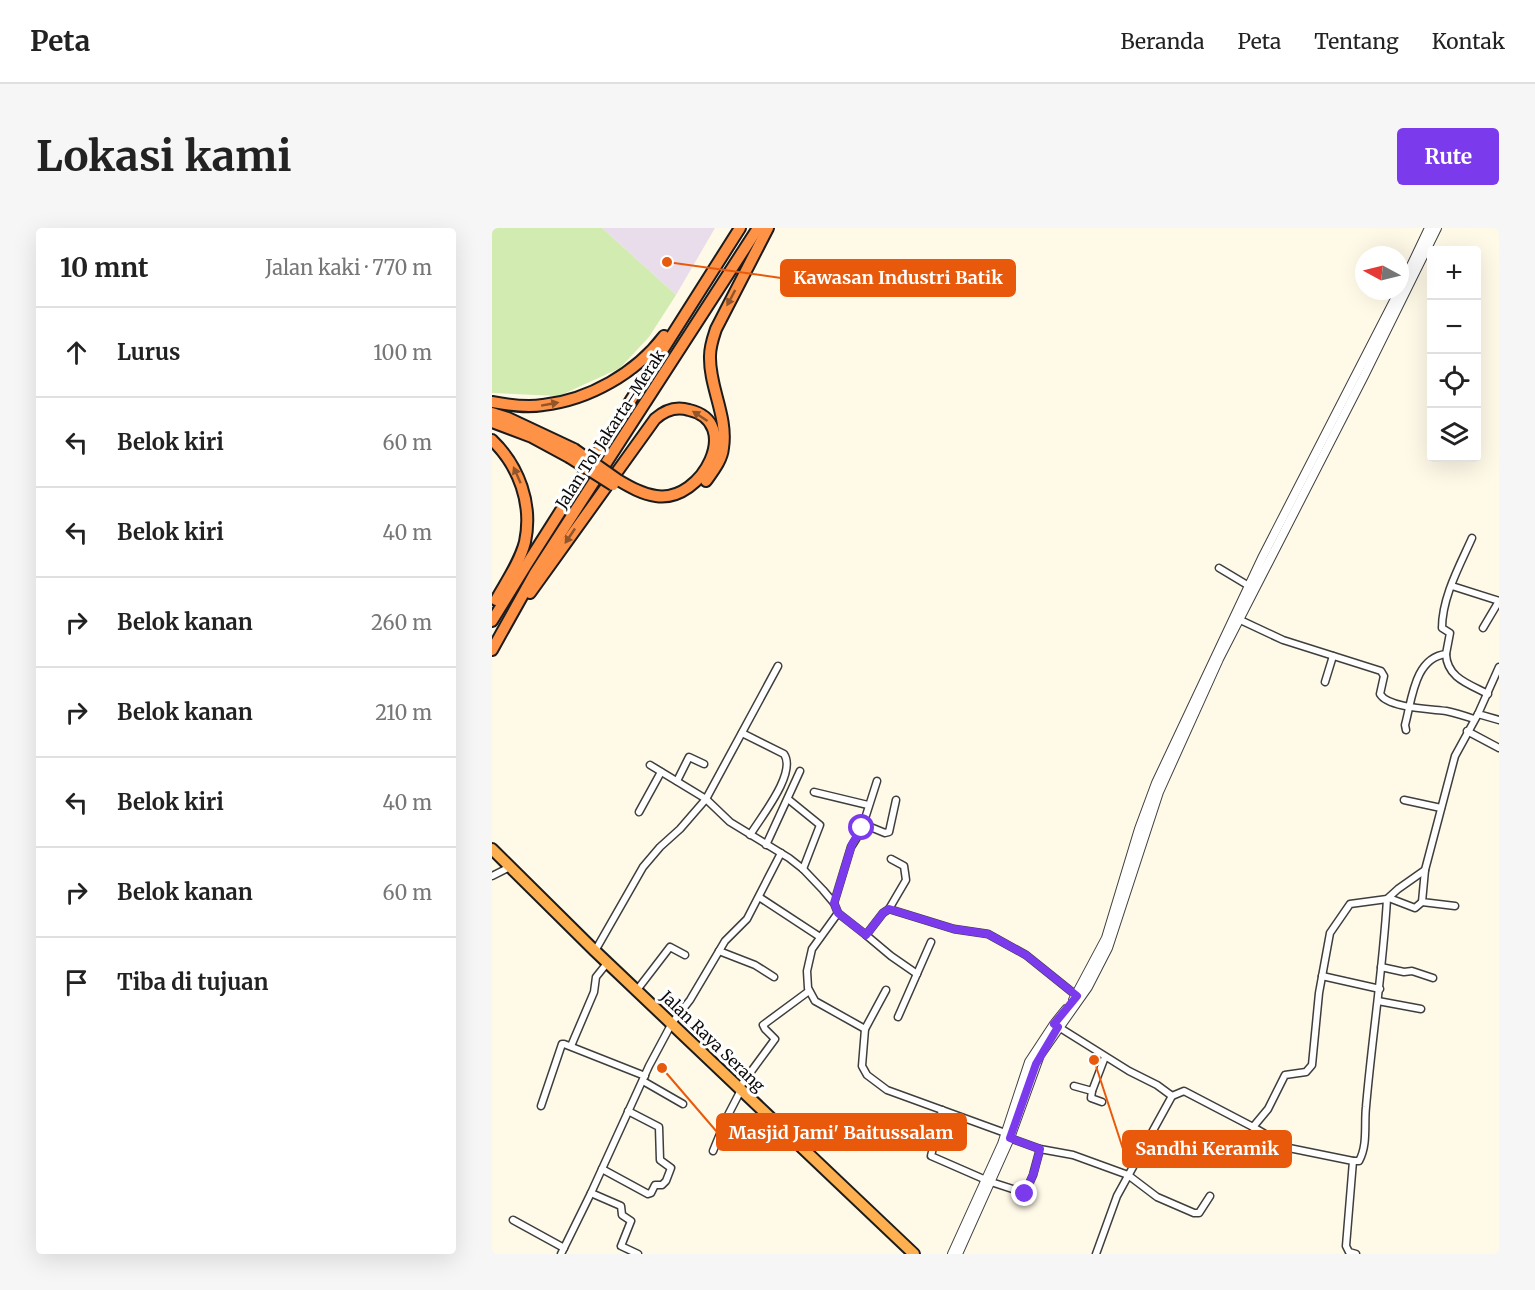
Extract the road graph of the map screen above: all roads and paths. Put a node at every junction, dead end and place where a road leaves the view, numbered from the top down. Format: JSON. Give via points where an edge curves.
{"nodes":[{"id":1,"x":739,"y":228,"type":"edge"},
{"id":2,"x":758,"y":228,"type":"edge"},
{"id":3,"x":768,"y":228,"type":"edge"},
{"id":4,"x":1429,"y":228,"type":"edge"},
{"id":5,"x":1437,"y":228,"type":"edge"},
{"id":6,"x":1409,"y":269,"type":"edge"},
{"id":7,"x":1394,"y":300,"type":"edge"},
{"id":8,"x":492,"y":402,"type":"edge"},
{"id":9,"x":492,"y":413,"type":"edge"},
{"id":10,"x":492,"y":422,"type":"edge"},
{"id":11,"x":492,"y":440,"type":"edge"},
{"id":12,"x":572,"y":453,"type":"junction"},
{"id":13,"x":615,"y":482,"type":"junction"},
{"id":14,"x":1472,"y":538,"type":"dead end"},
{"id":15,"x":1219,"y":568,"type":"dead end"},
{"id":16,"x":1248,"y":586,"type":"junction"},
{"id":17,"x":1452,"y":586,"type":"junction"},
{"id":18,"x":1499,"y":601,"type":"edge"},
{"id":19,"x":492,"y":608,"type":"edge"},
{"id":20,"x":1237,"y":618,"type":"junction"},
{"id":21,"x":492,"y":621,"type":"edge"},
{"id":22,"x":504,"y":628,"type":"junction"},
{"id":23,"x":1483,"y":628,"type":"dead end"},
{"id":24,"x":492,"y":650,"type":"edge"},
{"id":25,"x":1446,"y":654,"type":"junction"},
{"id":26,"x":1333,"y":656,"type":"junction"},
{"id":27,"x":778,"y":666,"type":"dead end"},
{"id":28,"x":1499,"y":667,"type":"edge"},
{"id":29,"x":1325,"y":682,"type":"dead end"},
{"id":30,"x":1488,"y":694,"type":"junction"},
{"id":31,"x":1410,"y":706,"type":"junction"},
{"id":32,"x":1476,"y":716,"type":"junction"},
{"id":33,"x":1499,"y":720,"type":"edge"},
{"id":34,"x":1406,"y":730,"type":"dead end"},
{"id":35,"x":1467,"y":731,"type":"junction"},
{"id":36,"x":742,"y":733,"type":"junction"},
{"id":37,"x":1499,"y":748,"type":"edge"},
{"id":38,"x":1499,"y":755,"type":"edge"},
{"id":39,"x":704,"y":764,"type":"dead end"},
{"id":40,"x":650,"y":765,"type":"dead end"},
{"id":41,"x":800,"y":771,"type":"dead end"},
{"id":42,"x":662,"y":772,"type":"junction"},
{"id":43,"x":877,"y":780,"type":"dead end"},
{"id":44,"x":677,"y":781,"type":"junction"},
{"id":45,"x":797,"y":781,"type":"junction"},
{"id":46,"x":804,"y":785,"type":"dead end"},
{"id":47,"x":814,"y":792,"type":"dead end"},
{"id":48,"x":706,"y":799,"type":"junction"},
{"id":49,"x":788,"y":799,"type":"junction"},
{"id":50,"x":896,"y":800,"type":"dead end"},
{"id":51,"x":1404,"y":800,"type":"dead end"},
{"id":52,"x":868,"y":805,"type":"junction"},
{"id":53,"x":1441,"y":807,"type":"junction"},
{"id":54,"x":639,"y":812,"type":"dead end"},
{"id":55,"x":863,"y":824,"type":"junction"},
{"id":56,"x":750,"y":835,"type":"junction"},
{"id":57,"x":766,"y":845,"type":"junction"},
{"id":58,"x":492,"y":849,"type":"edge"},
{"id":59,"x":782,"y":853,"type":"junction"},
{"id":60,"x":891,"y":859,"type":"dead end"},
{"id":61,"x":510,"y":867,"type":"junction"},
{"id":62,"x":803,"y":869,"type":"junction"},
{"id":63,"x":1425,"y":870,"type":"junction"},
{"id":64,"x":492,"y":876,"type":"edge"},
{"id":65,"x":759,"y":897,"type":"junction"},
{"id":66,"x":1388,"y":898,"type":"junction"},
{"id":67,"x":1422,"y":902,"type":"junction"},
{"id":68,"x":834,"y":903,"type":"junction"},
{"id":69,"x":1455,"y":906,"type":"dead end"},
{"id":70,"x":889,"y":909,"type":"junction"},
{"id":71,"x":838,"y":913,"type":"junction"},
{"id":72,"x":866,"y":935,"type":"junction"},
{"id":73,"x":820,"y":937,"type":"junction"},
{"id":74,"x":931,"y":942,"type":"dead end"},
{"id":75,"x":595,"y":951,"type":"junction"},
{"id":76,"x":719,"y":951,"type":"junction"},
{"id":77,"x":685,"y":956,"type":"dead end"},
{"id":78,"x":608,"y":962,"type":"junction"},
{"id":79,"x":1381,"y":967,"type":"junction"},
{"id":80,"x":917,"y":974,"type":"junction"},
{"id":81,"x":1322,"y":976,"type":"junction"},
{"id":82,"x":774,"y":977,"type":"dead end"},
{"id":83,"x":1433,"y":978,"type":"dead end"},
{"id":84,"x":1380,"y":989,"type":"junction"},
{"id":85,"x":637,"y":990,"type":"junction"},
{"id":86,"x":886,"y":990,"type":"dead end"},
{"id":87,"x":809,"y":991,"type":"junction"},
{"id":88,"x":1077,"y":996,"type":"junction"},
{"id":89,"x":1378,"y":1001,"type":"junction"},
{"id":90,"x":1421,"y":1009,"type":"dead end"},
{"id":91,"x":898,"y":1017,"type":"dead end"},
{"id":92,"x":672,"y":1023,"type":"junction"},
{"id":93,"x":1056,"y":1026,"type":"junction"},
{"id":94,"x":865,"y":1029,"type":"junction"},
{"id":95,"x":571,"y":1046,"type":"junction"},
{"id":96,"x":1105,"y":1057,"type":"junction"},
{"id":97,"x":644,"y":1078,"type":"junction"},
{"id":98,"x":1074,"y":1086,"type":"dead end"},
{"id":99,"x":740,"y":1089,"type":"junction"},
{"id":100,"x":1092,"y":1091,"type":"junction"},
{"id":101,"x":1172,"y":1096,"type":"junction"},
{"id":102,"x":1102,"y":1102,"type":"dead end"},
{"id":103,"x":683,"y":1104,"type":"dead end"},
{"id":104,"x":541,"y":1106,"type":"dead end"},
{"id":105,"x":942,"y":1110,"type":"junction"},
{"id":106,"x":628,"y":1111,"type":"junction"},
{"id":107,"x":1253,"y":1127,"type":"junction"},
{"id":108,"x":1009,"y":1135,"type":"junction"},
{"id":109,"x":1040,"y":1149,"type":"junction"},
{"id":110,"x":713,"y":1151,"type":"dead end"},
{"id":111,"x":1353,"y":1161,"type":"junction"},
{"id":112,"x":602,"y":1169,"type":"junction"},
{"id":113,"x":1128,"y":1174,"type":"junction"},
{"id":114,"x":988,"y":1181,"type":"junction"},
{"id":115,"x":591,"y":1193,"type":"junction"},
{"id":116,"x":1210,"y":1196,"type":"dead end"},
{"id":117,"x":513,"y":1220,"type":"dead end"},
{"id":118,"x":903,"y":1250,"type":"edge"},
{"id":119,"x":562,"y":1251,"type":"edge"},
{"id":120,"x":638,"y":1254,"type":"edge"},
{"id":121,"x":914,"y":1254,"type":"edge"},
{"id":122,"x":952,"y":1254,"type":"edge"},
{"id":123,"x":958,"y":1254,"type":"edge"},
{"id":124,"x":1096,"y":1254,"type":"edge"},
{"id":125,"x":1356,"y":1254,"type":"edge"}],
"edges":[{"from":8,"to":1,"type":"highway","one_way":true,"via":[[541,406],[571,400],[641,362],[672,325]]},
{"from":1,"to":21,"type":"highway","name":"Jalan Tol Jakarta–Merak"},
{"from":2,"to":22,"type":"highway","name":"Jalan Tol Jakarta–Merak","via":[[535,573]]},
{"from":3,"to":13,"type":"highway","one_way":true,"via":[[710,345],[711,373],[724,424],[723,449],[717,466],[703,485],[670,501],[633,495]]},
{"from":4,"to":6,"type":"street"},
{"from":5,"to":20,"type":"street"},
{"from":7,"to":16,"type":"street"},
{"from":9,"to":12,"type":"highway"},
{"from":10,"to":12,"type":"highway"},
{"from":19,"to":11,"type":"highway","one_way":true,"via":[[518,559],[525,541],[526,522],[518,475]]},
{"from":12,"to":13,"type":"highway","bridge":true},
{"from":13,"to":22,"type":"highway","one_way":true,"via":[[656,496],[683,492],[709,464],[715,433],[708,420],[683,408],[669,410],[655,419]]},
{"from":14,"to":17,"type":"street"},
{"from":15,"to":16,"type":"street"},
{"from":16,"to":20,"type":"street"},
{"from":17,"to":18,"type":"street"},
{"from":17,"to":25,"type":"street","via":[[1442,625],[1450,633]]},
{"from":18,"to":23,"type":"street"},
{"from":20,"to":26,"type":"street","via":[[1283,640]]},
{"from":20,"to":88,"type":"street","via":[[1152,791],[1106,938]]},
{"from":20,"to":93,"type":"street","via":[[1159,792],[1108,948],[1088,987]]},
{"from":22,"to":24,"type":"highway","name":"Jalan Tol Jakarta–Merak"},
{"from":25,"to":30,"type":"street","via":[[1450,672]]},
{"from":25,"to":31,"type":"street","via":[[1432,658],[1421,670]]},
{"from":26,"to":29,"type":"street"},
{"from":26,"to":31,"type":"street","via":[[1381,671],[1381,697]]},
{"from":27,"to":36,"type":"street"},
{"from":28,"to":30,"type":"street"},
{"from":30,"to":32,"type":"street"},
{"from":31,"to":32,"type":"street"},
{"from":31,"to":34,"type":"street"},
{"from":32,"to":33,"type":"street"},
{"from":32,"to":35,"type":"street"},
{"from":35,"to":37,"type":"street"},
{"from":35,"to":53,"type":"street","via":[[1455,756]]},
{"from":36,"to":48,"type":"street"},
{"from":36,"to":56,"type":"street","via":[[784,754],[788,764],[784,781]]},
{"from":37,"to":38,"type":"street"},
{"from":39,"to":44,"type":"street","via":[[689,757]]},
{"from":40,"to":42,"type":"street"},
{"from":41,"to":45,"type":"street"},
{"from":42,"to":44,"type":"street"},
{"from":42,"to":54,"type":"street"},
{"from":43,"to":52,"type":"street"},
{"from":44,"to":48,"type":"street"},
{"from":45,"to":46,"type":"street"},
{"from":45,"to":49,"type":"street"},
{"from":47,"to":52,"type":"street"},
{"from":48,"to":56,"type":"street"},
{"from":48,"to":75,"type":"street","via":[[647,862]]},
{"from":49,"to":57,"type":"street"},
{"from":49,"to":62,"type":"street","via":[[820,825]]},
{"from":50,"to":55,"type":"street","via":[[889,832]]},
{"from":51,"to":53,"type":"street"},
{"from":52,"to":55,"type":"street"},
{"from":53,"to":63,"type":"street"},
{"from":55,"to":68,"type":"street","via":[[852,844]]},
{"from":56,"to":57,"type":"street"},
{"from":57,"to":59,"type":"street"},
{"from":58,"to":61,"type":"highway","name":"Jalan Raya Serang"},
{"from":59,"to":62,"type":"street"},
{"from":59,"to":65,"type":"street"},
{"from":60,"to":70,"type":"street","via":[[904,866],[906,876]]},
{"from":61,"to":64,"type":"street"},
{"from":61,"to":75,"type":"highway","name":"Jalan Raya Serang"},
{"from":62,"to":68,"type":"street"},
{"from":63,"to":66,"type":"street"},
{"from":63,"to":67,"type":"street"},
{"from":65,"to":73,"type":"street"},
{"from":65,"to":76,"type":"street","via":[[747,919]]},
{"from":66,"to":67,"type":"street","via":[[1415,908]]},
{"from":66,"to":79,"type":"street"},
{"from":66,"to":81,"type":"street","via":[[1348,905],[1330,933]]},
{"from":67,"to":69,"type":"street"},
{"from":68,"to":71,"type":"street"},
{"from":70,"to":72,"type":"street"},
{"from":70,"to":88,"type":"street","via":[[954,929],[988,934],[1026,955]]},
{"from":71,"to":72,"type":"street"},
{"from":71,"to":73,"type":"street"},
{"from":72,"to":80,"type":"street"},
{"from":73,"to":87,"type":"street","via":[[808,959]]},
{"from":74,"to":80,"type":"street"},
{"from":75,"to":78,"type":"highway","name":"Jalan Raya Serang"},
{"from":76,"to":82,"type":"street"},
{"from":76,"to":92,"type":"street"},
{"from":77,"to":85,"type":"street","via":[[669,948]]},
{"from":78,"to":85,"type":"highway","name":"Jalan Raya Serang"},
{"from":78,"to":95,"type":"street","via":[[596,977],[594,992]]},
{"from":79,"to":83,"type":"street"},
{"from":79,"to":84,"type":"street"},
{"from":80,"to":91,"type":"street"},
{"from":81,"to":84,"type":"street"},
{"from":81,"to":107,"type":"street","via":[[1311,1069],[1285,1076],[1268,1109]]},
{"from":84,"to":89,"type":"street"},
{"from":85,"to":92,"type":"highway","name":"Jalan Raya Serang"},
{"from":86,"to":94,"type":"street"},
{"from":87,"to":94,"type":"street","via":[[815,1001]]},
{"from":87,"to":99,"type":"street","via":[[763,1025],[775,1039]]},
{"from":88,"to":93,"type":"street"},
{"from":89,"to":90,"type":"street"},
{"from":89,"to":111,"type":"street","via":[[1364,1144],[1359,1161]]},
{"from":92,"to":97,"type":"street"},
{"from":92,"to":99,"type":"highway","name":"Jalan Raya Serang"},
{"from":93,"to":96,"type":"street"},
{"from":93,"to":108,"type":"street","via":[[1030,1071]]},
{"from":94,"to":105,"type":"street","via":[[862,1066],[867,1075],[887,1090]]},
{"from":95,"to":97,"type":"street"},
{"from":95,"to":104,"type":"street","via":[[562,1044]]},
{"from":96,"to":100,"type":"street"},
{"from":96,"to":101,"type":"street"},
{"from":97,"to":103,"type":"street"},
{"from":97,"to":106,"type":"street"},
{"from":98,"to":100,"type":"street"},
{"from":99,"to":110,"type":"street"},
{"from":99,"to":118,"type":"highway","name":"Jalan Raya Serang"},
{"from":100,"to":102,"type":"street","via":[[1091,1098]]},
{"from":101,"to":107,"type":"street","via":[[1184,1091]]},
{"from":101,"to":113,"type":"street"},
{"from":105,"to":108,"type":"street"},
{"from":105,"to":114,"type":"street","via":[[931,1156]]},
{"from":106,"to":112,"type":"street"},
{"from":106,"to":112,"type":"street","via":[[659,1127],[659,1157],[671,1167],[668,1177],[648,1194]]},
{"from":107,"to":111,"type":"street","via":[[1289,1148]]},
{"from":108,"to":109,"type":"street"},
{"from":108,"to":114,"type":"street"},
{"from":109,"to":113,"type":"street","via":[[1073,1155]]},
{"from":109,"to":114,"type":"street","via":[[1025,1194]]},
{"from":111,"to":125,"type":"street","via":[[1346,1246]]},
{"from":112,"to":115,"type":"street"},
{"from":113,"to":116,"type":"street","via":[[1157,1197],[1194,1213],[1199,1213]]},
{"from":113,"to":124,"type":"street"},
{"from":114,"to":122,"type":"street"},
{"from":114,"to":123,"type":"street"},
{"from":115,"to":119,"type":"street"},
{"from":115,"to":120,"type":"street","via":[[621,1206],[622,1215],[631,1221],[621,1246]]},
{"from":117,"to":119,"type":"street"},
{"from":118,"to":121,"type":"highway","name":"Jalan Raya Serang"}]}
